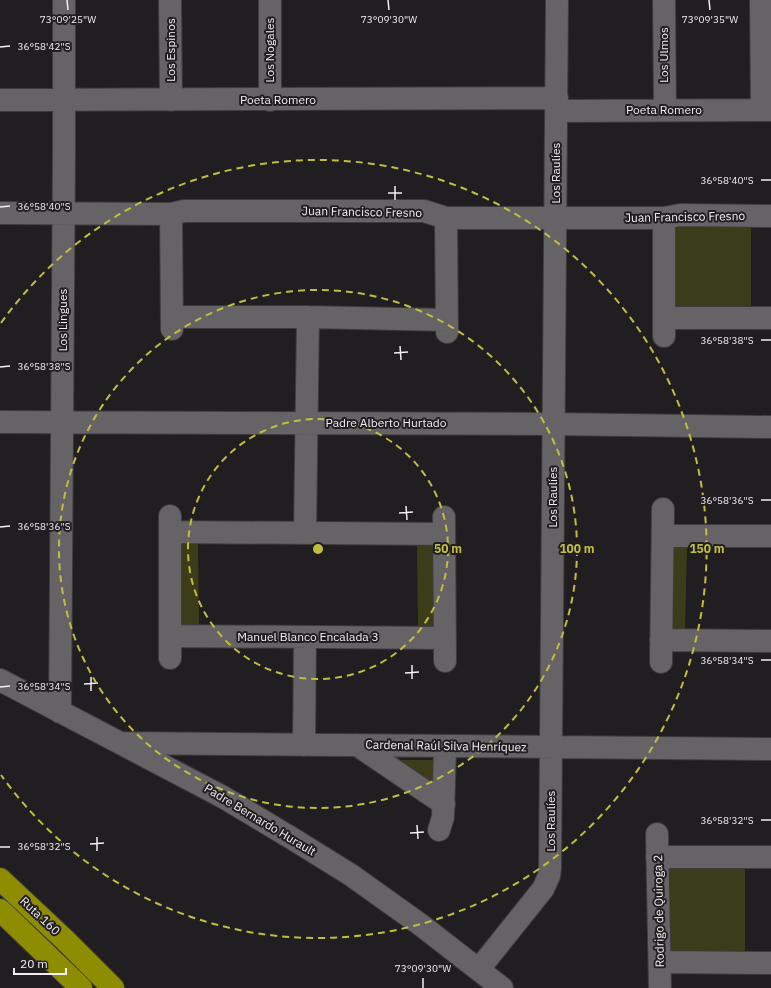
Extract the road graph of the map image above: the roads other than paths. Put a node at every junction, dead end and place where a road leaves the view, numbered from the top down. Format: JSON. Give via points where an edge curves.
{"nodes":[{"id":1,"x":64,"y":0,"type":"edge"},
{"id":2,"x":170,"y":0,"type":"edge"},
{"id":3,"x":270,"y":0,"type":"edge"},
{"id":4,"x":557,"y":0,"type":"edge"},
{"id":5,"x":664,"y":0,"type":"edge"},
{"id":6,"x":762,"y":0,"type":"edge"},
{"id":7,"x":0,"y":100,"type":"edge"},
{"id":8,"x":64,"y":100,"type":"junction"},
{"id":9,"x":171,"y":100,"type":"junction"},
{"id":10,"x":270,"y":100,"type":"junction"},
{"id":11,"x":557,"y":105,"type":"junction"},
{"id":12,"x":665,"y":110,"type":"junction"},
{"id":13,"x":767,"y":110,"type":"edge"},
{"id":14,"x":0,"y":214,"type":"edge"},
{"id":15,"x":64,"y":214,"type":"junction"},
{"id":16,"x":171,"y":214,"type":"junction"},
{"id":17,"x":771,"y":216,"type":"edge"},
{"id":18,"x":446,"y":218,"type":"junction"},
{"id":19,"x":556,"y":218,"type":"junction"},
{"id":20,"x":664,"y":218,"type":"junction"},
{"id":21,"x":308,"y":317,"type":"junction"},
{"id":22,"x":771,"y":318,"type":"edge"},
{"id":23,"x":0,"y":422,"type":"edge"},
{"id":24,"x":62,"y":422,"type":"junction"},
{"id":25,"x":306,"y":423,"type":"junction"},
{"id":26,"x":554,"y":424,"type":"junction"},
{"id":27,"x":771,"y":427,"type":"edge"},
{"id":28,"x":663,"y":509,"type":"dead end"},
{"id":29,"x":305,"y":533,"type":"junction"},
{"id":30,"x":663,"y":536,"type":"junction"},
{"id":31,"x":771,"y":536,"type":"edge"},
{"id":32,"x":170,"y":636,"type":"junction"},
{"id":33,"x":305,"y":637,"type":"junction"},
{"id":34,"x":445,"y":638,"type":"junction"},
{"id":35,"x":661,"y":640,"type":"junction"},
{"id":36,"x":771,"y":641,"type":"edge"},
{"id":37,"x":170,"y":658,"type":"dead end"},
{"id":38,"x":445,"y":661,"type":"dead end"},
{"id":39,"x":661,"y":662,"type":"dead end"},
{"id":40,"x":0,"y":680,"type":"edge"},
{"id":41,"x":60,"y":712,"type":"junction"},
{"id":42,"x":121,"y":743,"type":"junction"},
{"id":43,"x":304,"y":744,"type":"junction"},
{"id":44,"x":357,"y":745,"type":"junction"},
{"id":45,"x":445,"y":746,"type":"junction"},
{"id":46,"x":551,"y":747,"type":"junction"},
{"id":47,"x":771,"y":749,"type":"edge"},
{"id":48,"x":444,"y":804,"type":"junction"},
{"id":49,"x":440,"y":830,"type":"dead end"},
{"id":50,"x":657,"y":834,"type":"dead end"},
{"id":51,"x":657,"y":857,"type":"junction"},
{"id":52,"x":771,"y":857,"type":"edge"},
{"id":53,"x":0,"y":879,"type":"edge"},
{"id":54,"x":0,"y":910,"type":"edge"},
{"id":55,"x":660,"y":962,"type":"junction"},
{"id":56,"x":771,"y":963,"type":"edge"},
{"id":57,"x":479,"y":970,"type":"junction"},
{"id":58,"x":81,"y":988,"type":"edge"},
{"id":59,"x":113,"y":988,"type":"edge"},
{"id":60,"x":502,"y":988,"type":"edge"},
{"id":61,"x":660,"y":988,"type":"edge"}],
"edges":[{"from":1,"to":8,"type":"street","name":"Los Lingues"},
{"from":2,"to":9,"type":"street","name":"Los Espinos"},
{"from":3,"to":10,"type":"street","name":"Los Nogales"},
{"from":4,"to":11,"type":"street","name":"Los Raulíes"},
{"from":5,"to":12,"type":"street","name":"Los Ulmos"},
{"from":6,"to":13,"type":"street"},
{"from":7,"to":8,"type":"street","name":"Poeta Romero"},
{"from":8,"to":9,"type":"street","name":"Poeta Romero"},
{"from":8,"to":15,"type":"street","name":"Los Lingues"},
{"from":9,"to":10,"type":"street","name":"Poeta Romero"},
{"from":10,"to":11,"type":"street","name":"Poeta Romero"},
{"from":11,"to":12,"type":"street","name":"Poeta Romero"},
{"from":11,"to":19,"type":"street","name":"Los Raulíes"},
{"from":12,"to":13,"type":"street","name":"Poeta Romero"},
{"from":14,"to":15,"type":"street","name":"Juan Francisco Fresno"},
{"from":15,"to":16,"type":"street","name":"Juan Francisco Fresno"},
{"from":15,"to":24,"type":"street","name":"Los Lingues"},
{"from":16,"to":18,"type":"street","name":"Juan Francisco Fresno","via":[[184,211],[424,211]]},
{"from":16,"to":21,"type":"street","via":[[172,323]]},
{"from":17,"to":20,"type":"street","name":"Juan Francisco Fresno","via":[[680,215]]},
{"from":18,"to":19,"type":"street","name":"Juan Francisco Fresno"},
{"from":18,"to":21,"type":"street","via":[[447,326]]},
{"from":19,"to":20,"type":"street","name":"Juan Francisco Fresno"},
{"from":19,"to":26,"type":"street","name":"Los Raulíes"},
{"from":20,"to":22,"type":"street","via":[[664,327]]},
{"from":21,"to":25,"type":"street"},
{"from":23,"to":24,"type":"street","name":"Padre Alberto Hurtado"},
{"from":24,"to":25,"type":"street","name":"Padre Alberto Hurtado"},
{"from":24,"to":41,"type":"street","name":"Los Lingues"},
{"from":25,"to":26,"type":"street","name":"Padre Alberto Hurtado"},
{"from":25,"to":29,"type":"street"},
{"from":26,"to":27,"type":"street","name":"Padre Alberto Hurtado"},
{"from":26,"to":46,"type":"street","name":"Los Raulíes"},
{"from":28,"to":30,"type":"street"},
{"from":29,"to":32,"type":"street","via":[[170,524]]},
{"from":29,"to":34,"type":"street","via":[[444,526]]},
{"from":30,"to":31,"type":"street"},
{"from":30,"to":35,"type":"street"},
{"from":32,"to":33,"type":"street","name":"Manuel Blanco Encalada 3"},
{"from":32,"to":37,"type":"street"},
{"from":33,"to":34,"type":"street","name":"Manuel Blanco Encalada 3"},
{"from":33,"to":43,"type":"street"},
{"from":34,"to":38,"type":"street"},
{"from":35,"to":36,"type":"street"},
{"from":35,"to":39,"type":"street"},
{"from":40,"to":41,"type":"street","name":"Padre Bernardo Hurault"},
{"from":41,"to":42,"type":"street","name":"Padre Bernardo Hurault"},
{"from":42,"to":43,"type":"street","name":"Cardenal Raúl Silva Henríquez"},
{"from":42,"to":57,"type":"street","name":"Padre Bernardo Hurault","via":[[223,797],[351,875]]},
{"from":43,"to":44,"type":"street","name":"Cardenal Raúl Silva Henríquez"},
{"from":44,"to":45,"type":"street","name":"Cardenal Raúl Silva Henríquez"},
{"from":44,"to":48,"type":"street"},
{"from":45,"to":46,"type":"street","name":"Cardenal Raúl Silva Henríquez"},
{"from":45,"to":48,"type":"street"},
{"from":46,"to":47,"type":"street","name":"Cardenal Raúl Silva Henríquez"},
{"from":46,"to":57,"type":"street","name":"Los Raulíes","via":[[549,876],[543,890]]},
{"from":48,"to":49,"type":"street"},
{"from":50,"to":51,"type":"street","name":"Rodrigo de Quiroga 2"},
{"from":51,"to":52,"type":"street"},
{"from":51,"to":55,"type":"street","name":"Rodrigo de Quiroga 2"},
{"from":53,"to":59,"type":"highway","name":"Ruta 160"},
{"from":54,"to":58,"type":"highway","name":"Ruta 160"},
{"from":55,"to":56,"type":"street"},
{"from":55,"to":61,"type":"street","name":"Rodrigo de Quiroga 2"},
{"from":57,"to":60,"type":"street","name":"Padre Bernardo Hurault"}]}
